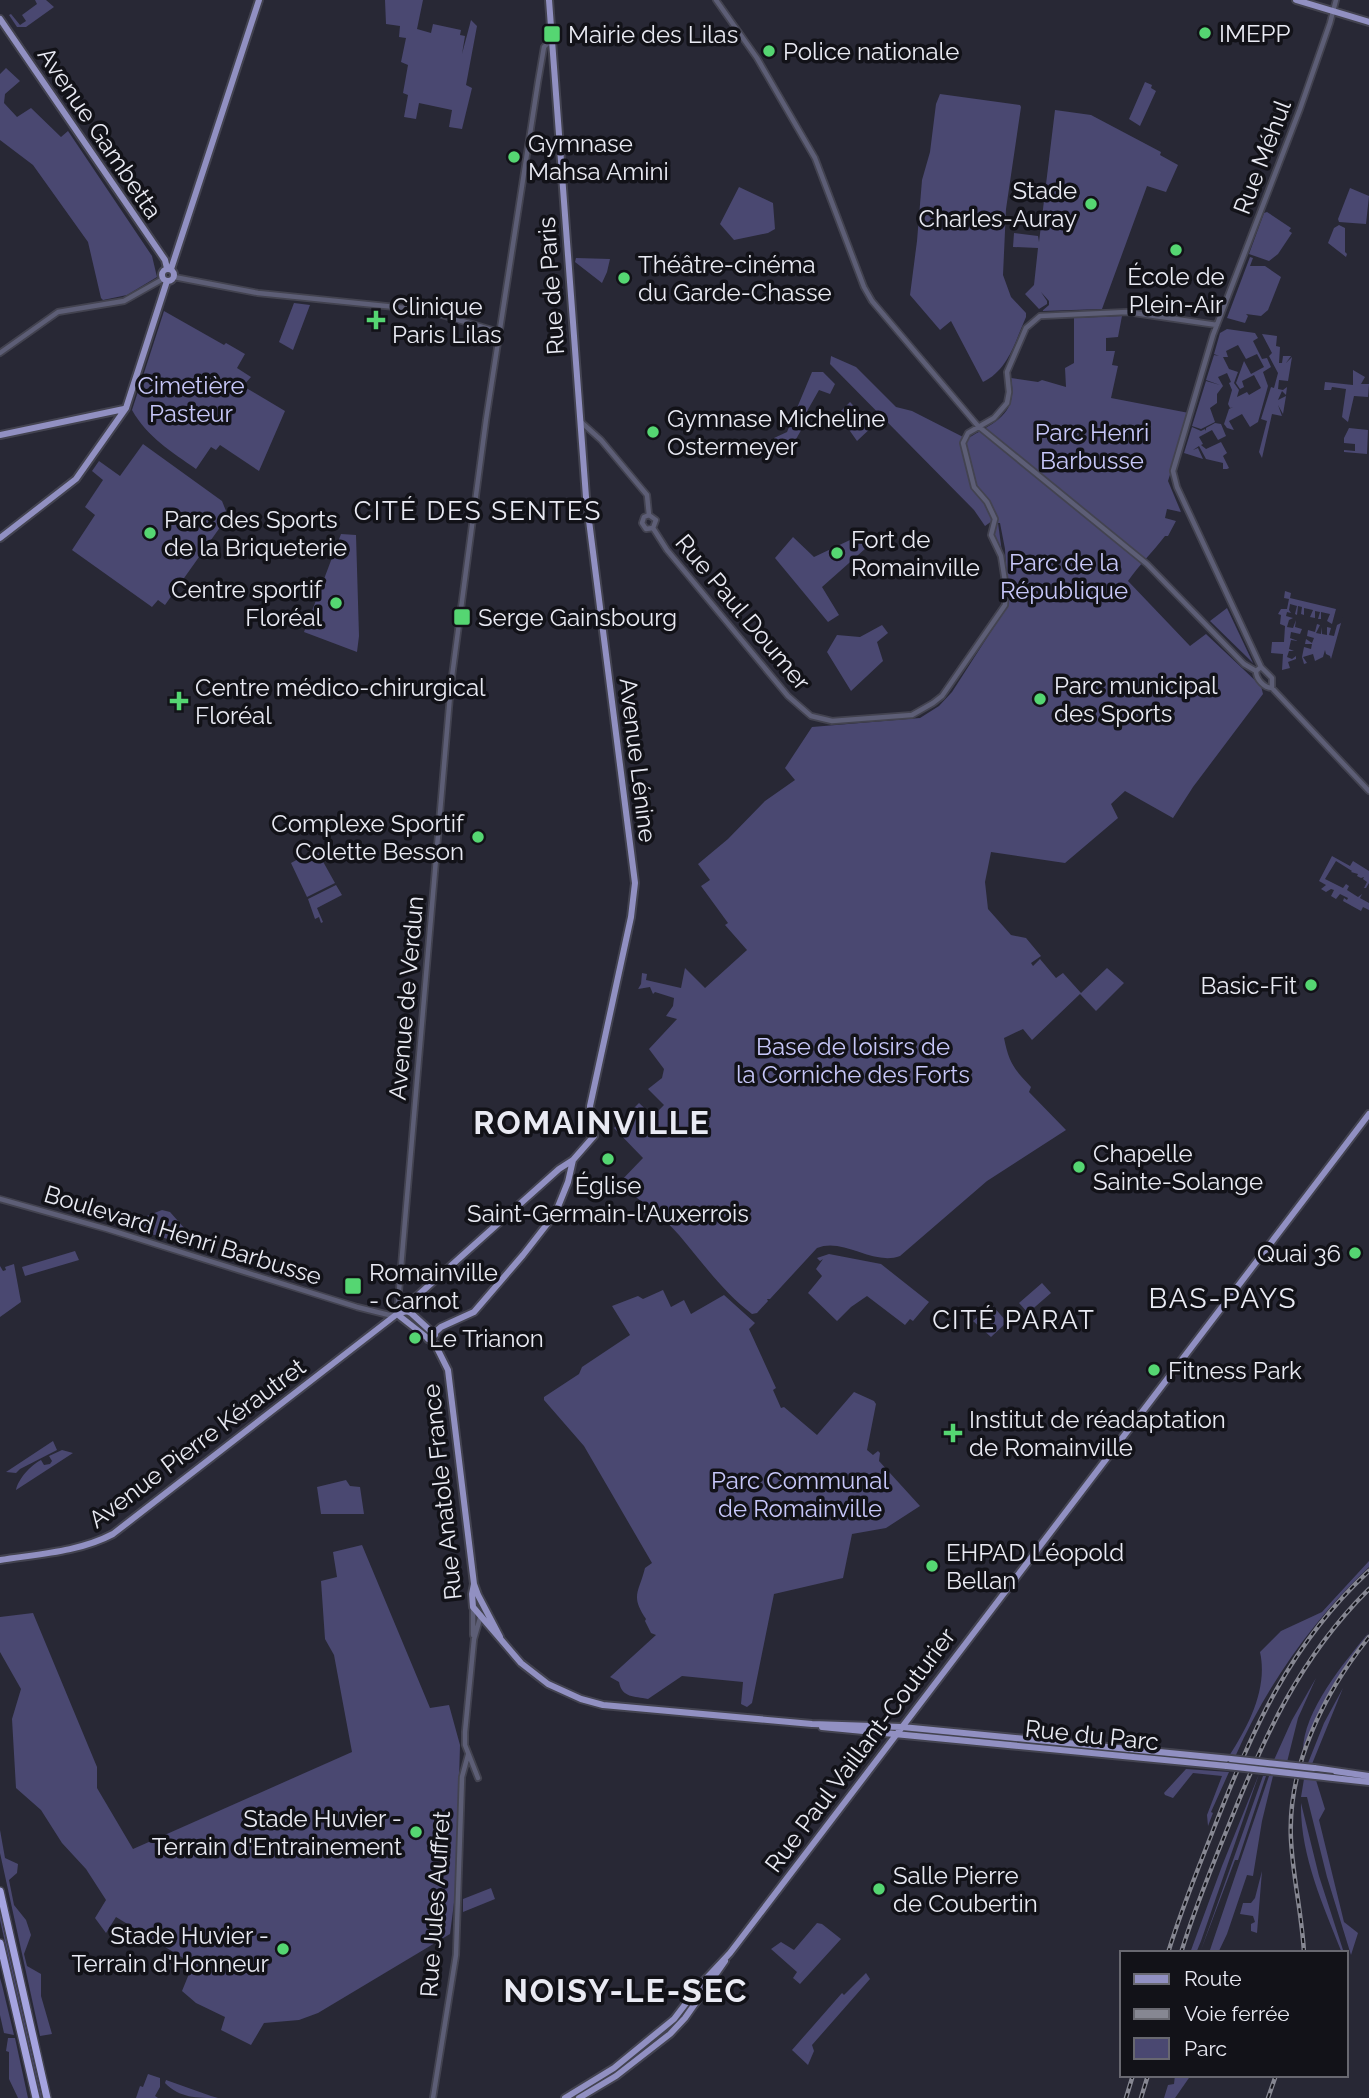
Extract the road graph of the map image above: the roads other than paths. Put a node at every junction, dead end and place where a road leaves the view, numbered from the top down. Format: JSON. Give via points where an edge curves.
{"nodes":[{"id":1,"x":259,"y":0,"type":"edge"},
{"id":2,"x":549,"y":0,"type":"edge"},
{"id":3,"x":716,"y":0,"type":"edge"},
{"id":4,"x":1296,"y":0,"type":"edge"},
{"id":5,"x":1336,"y":0,"type":"edge"},
{"id":6,"x":1333,"y":12,"type":"junction"},
{"id":7,"x":0,"y":19,"type":"edge"},
{"id":8,"x":1369,"y":22,"type":"edge"},
{"id":9,"x":552,"y":39,"type":"junction"},
{"id":10,"x":171,"y":271,"type":"junction"},
{"id":11,"x":165,"y":280,"type":"junction"},
{"id":12,"x":1217,"y":325,"type":"junction"},
{"id":13,"x":499,"y":332,"type":"junction"},
{"id":14,"x":0,"y":353,"type":"edge"},
{"id":15,"x":126,"y":408,"type":"junction"},
{"id":16,"x":581,"y":422,"type":"junction"},
{"id":17,"x":978,"y":426,"type":"junction"},
{"id":18,"x":0,"y":435,"type":"edge"},
{"id":19,"x":649,"y":515,"type":"junction"},
{"id":20,"x":653,"y":528,"type":"junction"},
{"id":21,"x":0,"y":538,"type":"edge"},
{"id":22,"x":595,"y":568,"type":"joint"},
{"id":23,"x":1259,"y":669,"type":"junction"},
{"id":24,"x":1272,"y":688,"type":"junction"},
{"id":25,"x":1369,"y":791,"type":"edge"},
{"id":26,"x":1369,"y":1114,"type":"edge"},
{"id":27,"x":592,"y":1140,"type":"joint"},
{"id":28,"x":573,"y":1160,"type":"junction"},
{"id":29,"x":0,"y":1199,"type":"edge"},
{"id":30,"x":397,"y":1314,"type":"junction"},
{"id":31,"x":431,"y":1336,"type":"junction"},
{"id":32,"x":0,"y":1560,"type":"edge"},
{"id":33,"x":474,"y":1584,"type":"junction"},
{"id":34,"x":473,"y":1607,"type":"junction"},
{"id":35,"x":483,"y":1613,"type":"junction"},
{"id":36,"x":474,"y":1639,"type":"junction"},
{"id":37,"x":812,"y":1724,"type":"junction"},
{"id":38,"x":902,"y":1727,"type":"junction"},
{"id":39,"x":897,"y":1734,"type":"junction"},
{"id":40,"x":468,"y":1755,"type":"junction"},
{"id":41,"x":1196,"y":1760,"type":"junction"},
{"id":42,"x":1334,"y":1775,"type":"junction"},
{"id":43,"x":1369,"y":1776,"type":"edge"},
{"id":44,"x":478,"y":1778,"type":"dead end"},
{"id":45,"x":1369,"y":1782,"type":"edge"},
{"id":46,"x":0,"y":1891,"type":"edge"},
{"id":47,"x":0,"y":1942,"type":"edge"},
{"id":48,"x":730,"y":1953,"type":"junction"},
{"id":49,"x":626,"y":2057,"type":"junction"},
{"id":50,"x":629,"y":2066,"type":"junction"},
{"id":51,"x":36,"y":2098,"type":"edge"},
{"id":52,"x":47,"y":2098,"type":"edge"},
{"id":53,"x":433,"y":2098,"type":"edge"},
{"id":54,"x":565,"y":2098,"type":"edge"},
{"id":55,"x":579,"y":2098,"type":"edge"}],
"edges":[{"from":1,"to":10,"type":"main road"},
{"from":2,"to":9,"type":"main road","name":"Rue de Paris"},
{"from":3,"to":17,"type":"street","via":[[757,58],[813,153],[872,301]]},
{"from":4,"to":6,"type":"main road"},
{"from":5,"to":6,"type":"street","name":"Rue Méhul"},
{"from":6,"to":8,"type":"main road"},
{"from":6,"to":12,"type":"street","name":"Rue Méhul"},
{"from":7,"to":10,"type":"main road","name":"Avenue Gambetta"},
{"from":9,"to":13,"type":"street","name":"Avenue de Verdun","via":[[544,47]]},
{"from":9,"to":16,"type":"main road","name":"Rue de Paris"},
{"from":10,"to":11,"type":"main road"},
{"from":10,"to":11,"type":"main road","via":[[162,271]]},
{"from":10,"to":13,"type":"street","via":[[258,293],[425,310]]},
{"from":11,"to":14,"type":"street","via":[[124,301],[58,312]]},
{"from":11,"to":15,"type":"main road"},
{"from":12,"to":17,"type":"street","via":[[1127,312],[1035,318],[1007,372],[1007,403],[994,418]]},
{"from":12,"to":23,"type":"street","name":"Rue Méhul","via":[[1174,479]]},
{"from":13,"to":30,"type":"street","name":"Avenue de Verdun","via":[[451,684]]},
{"from":15,"to":18,"type":"main road"},
{"from":15,"to":21,"type":"main road","via":[[76,479]]},
{"from":16,"to":19,"type":"street","via":[[647,495]]},
{"from":16,"to":22,"type":"main road","name":"Rue de Paris"},
{"from":17,"to":20,"type":"street","name":"Rue Paul Doumer","via":[[964,439],[964,449],[974,487],[995,519],[992,538],[1001,559],[1005,605],[942,696],[912,715],[832,721],[811,716],[788,696]]},
{"from":17,"to":23,"type":"street","via":[[1147,564],[1244,664]]},
{"from":19,"to":20,"type":"street","via":[[656,520]]},
{"from":19,"to":20,"type":"street","via":[[642,523],[646,529]]},
{"from":22,"to":27,"type":"main road","name":"Avenue Lénine","via":[[635,883],[590,1105]]},
{"from":23,"to":24,"type":"street","via":[[1272,678]]},
{"from":23,"to":24,"type":"street","via":[[1257,677]]},
{"from":24,"to":25,"type":"street"},
{"from":26,"to":38,"type":"main road","name":"Rue Paul Vaillant-Couturier"},
{"from":27,"to":28,"type":"main road","name":"Avenue Pierre Kérautret"},
{"from":28,"to":30,"type":"main road","name":"Avenue Pierre Kérautret"},
{"from":28,"to":31,"type":"main road","via":[[555,1214],[544,1228],[474,1312]]},
{"from":29,"to":30,"type":"street","name":"Boulevard Henri Barbusse","via":[[357,1307]]},
{"from":30,"to":31,"type":"main road","name":"Rue Anatole France"},
{"from":30,"to":31,"type":"main road","name":"Rue Anatole France","via":[[407,1311]]},
{"from":30,"to":32,"type":"main road","name":"Avenue Pierre Kérautret","via":[[113,1534],[76,1548]]},
{"from":31,"to":33,"type":"main road","name":"Rue Anatole France","via":[[451,1378]]},
{"from":33,"to":34,"type":"main road","name":"Rue Anatole France"},
{"from":33,"to":35,"type":"main road","name":"Rue du Parc"},
{"from":34,"to":35,"type":"main road","name":"Rue du Parc"},
{"from":34,"to":36,"type":"street","name":"Rue Anatole France"},
{"from":35,"to":36,"type":"street","name":"Rue Anatole France"},
{"from":35,"to":37,"type":"main road","name":"Rue du Parc","via":[[521,1663],[548,1684],[595,1703]]},
{"from":36,"to":40,"type":"street","name":"Rue Anatole France","via":[[465,1732]]},
{"from":37,"to":38,"type":"main road","name":"Rue du Parc"},
{"from":37,"to":39,"type":"main road","name":"Rue du Parc"},
{"from":38,"to":39,"type":"main road","name":"Rue Paul Vaillant-Couturier"},
{"from":38,"to":41,"type":"main road","name":"Rue du Parc"},
{"from":39,"to":41,"type":"main road","name":"Rue du Parc"},
{"from":39,"to":48,"type":"main road","name":"Rue Paul Vaillant-Couturier"},
{"from":40,"to":44,"type":"street","name":"Rue Anatole France"},
{"from":40,"to":53,"type":"street","name":"Rue Jules Auffret","via":[[462,1777],[456,1955]]},
{"from":41,"to":42,"type":"main road","name":"Rue du Parc","bridge":true},
{"from":42,"to":43,"type":"main road","name":"Rue du Parc"},
{"from":42,"to":45,"type":"main road","name":"Rue du Parc"},
{"from":46,"to":52,"type":"highway"},
{"from":47,"to":51,"type":"highway"},
{"from":48,"to":49,"type":"main road","name":"Rue Paul Vaillant-Couturier","via":[[674,2018]]},
{"from":48,"to":50,"type":"main road","name":"Rue Paul Vaillant-Couturier","via":[[685,2018]]},
{"from":49,"to":50,"type":"street"},
{"from":49,"to":54,"type":"main road","name":"Rue Paul Vaillant-Couturier"},
{"from":50,"to":55,"type":"main road","name":"Rue Paul Vaillant-Couturier"}]}
